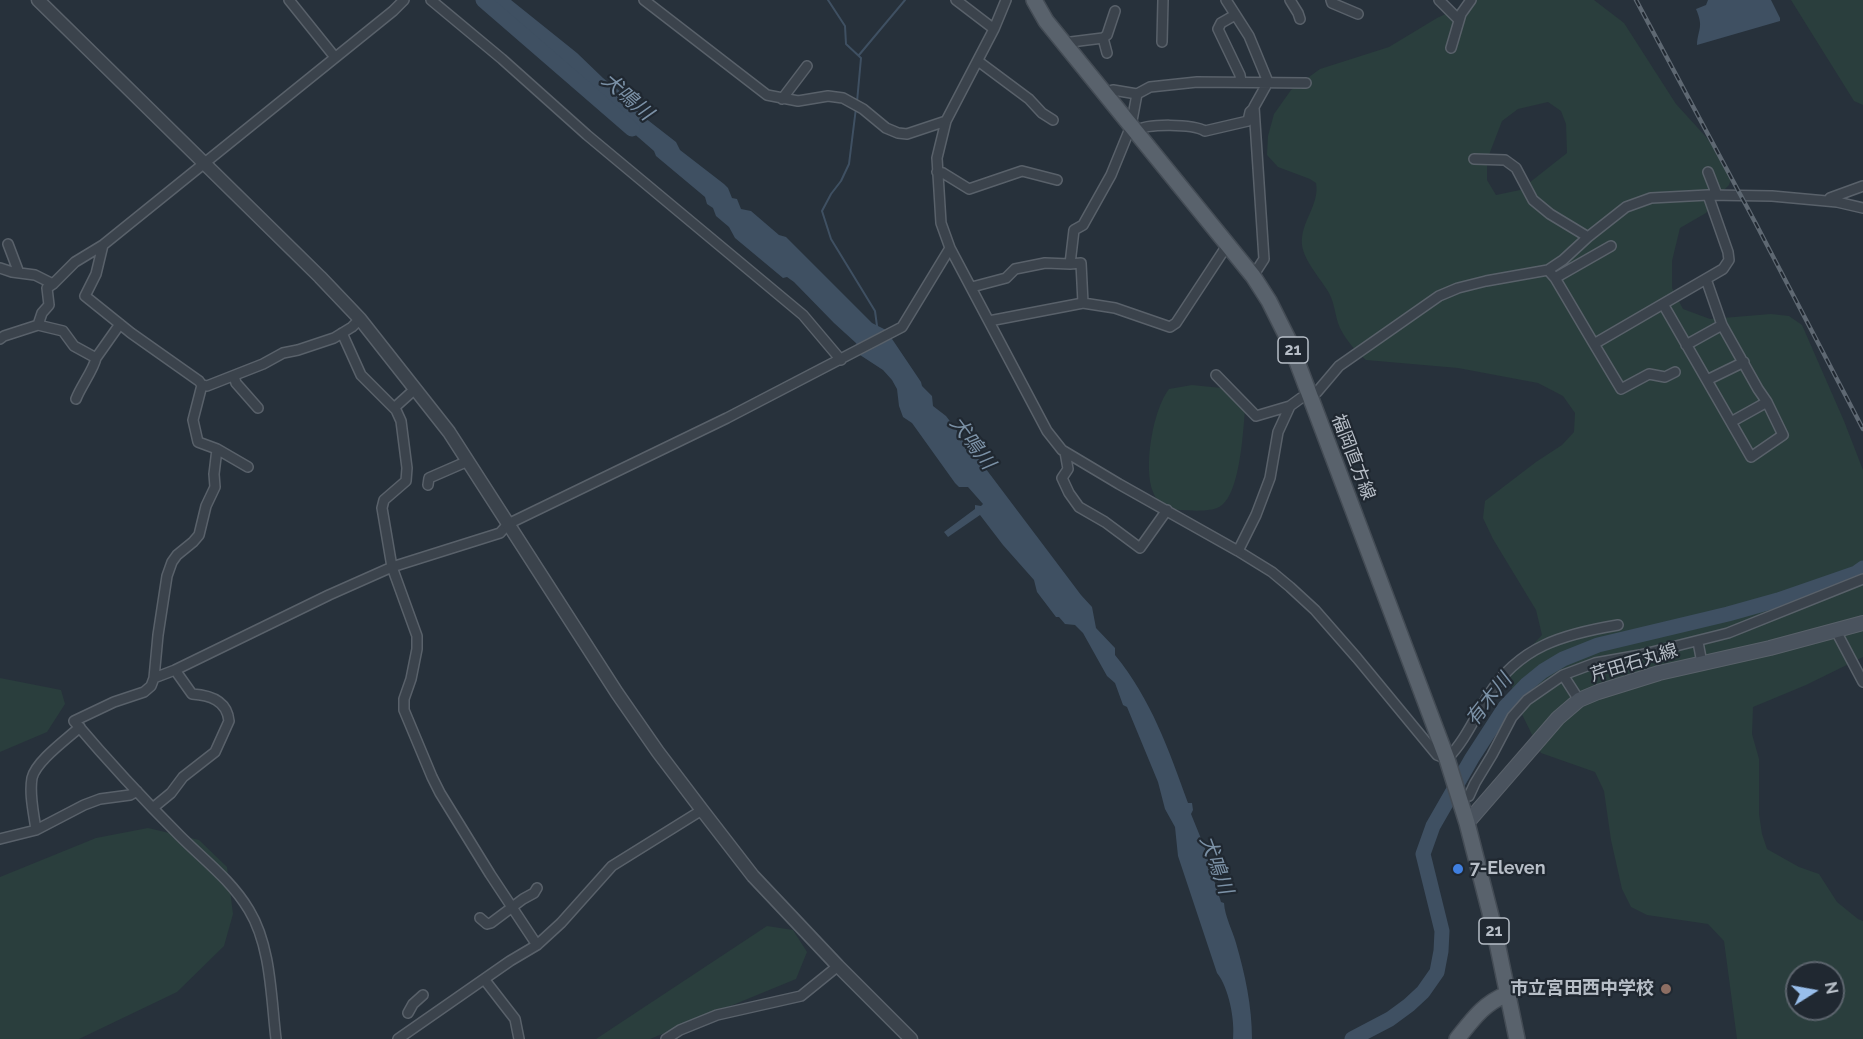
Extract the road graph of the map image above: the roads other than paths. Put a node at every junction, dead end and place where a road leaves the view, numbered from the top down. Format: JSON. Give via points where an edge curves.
{"nodes":[{"id":1,"x":38,"y":0,"type":"edge"},
{"id":2,"x":289,"y":0,"type":"edge"},
{"id":3,"x":404,"y":0,"type":"edge"},
{"id":4,"x":430,"y":0,"type":"edge"},
{"id":5,"x":644,"y":0,"type":"edge"},
{"id":6,"x":956,"y":0,"type":"edge"},
{"id":7,"x":1006,"y":0,"type":"edge"},
{"id":8,"x":1034,"y":0,"type":"edge"},
{"id":9,"x":1163,"y":0,"type":"edge"},
{"id":10,"x":1226,"y":0,"type":"edge"},
{"id":11,"x":1290,"y":0,"type":"edge"},
{"id":12,"x":1331,"y":0,"type":"edge"},
{"id":13,"x":1438,"y":0,"type":"edge"},
{"id":14,"x":1471,"y":0,"type":"edge"},
{"id":15,"x":1115,"y":11,"type":"dead end"},
{"id":16,"x":1235,"y":15,"type":"junction"},
{"id":17,"x":1358,"y":15,"type":"dead end"},
{"id":18,"x":1300,"y":19,"type":"dead end"},
{"id":19,"x":1459,"y":20,"type":"junction"},
{"id":20,"x":994,"y":29,"type":"junction"},
{"id":21,"x":1103,"y":38,"type":"junction"},
{"id":22,"x":1162,"y":42,"type":"dead end"},
{"id":23,"x":1063,"y":43,"type":"junction"},
{"id":24,"x":1451,"y":48,"type":"dead end"},
{"id":25,"x":1107,"y":53,"type":"dead end"},
{"id":26,"x":334,"y":56,"type":"junction"},
{"id":27,"x":978,"y":61,"type":"junction"},
{"id":28,"x":807,"y":66,"type":"dead end"},
{"id":29,"x":1241,"y":82,"type":"junction"},
{"id":30,"x":1268,"y":82,"type":"junction"},
{"id":31,"x":1306,"y":84,"type":"dead end"},
{"id":32,"x":1104,"y":93,"type":"junction"},
{"id":33,"x":1137,"y":94,"type":"junction"},
{"id":34,"x":782,"y":99,"type":"junction"},
{"id":35,"x":1254,"y":107,"type":"junction"},
{"id":36,"x":1053,"y":120,"type":"dead end"},
{"id":37,"x":946,"y":121,"type":"junction"},
{"id":38,"x":1133,"y":129,"type":"junction"},
{"id":39,"x":1474,"y":159,"type":"dead end"},
{"id":40,"x":203,"y":163,"type":"junction"},
{"id":41,"x":937,"y":172,"type":"junction"},
{"id":42,"x":1708,"y":172,"type":"dead end"},
{"id":43,"x":1057,"y":180,"type":"dead end"},
{"id":44,"x":1863,"y":186,"type":"edge"},
{"id":45,"x":1713,"y":195,"type":"junction"},
{"id":46,"x":1828,"y":201,"type":"junction"},
{"id":47,"x":1863,"y":208,"type":"edge"},
{"id":48,"x":1588,"y":237,"type":"junction"},
{"id":49,"x":8,"y":244,"type":"dead end"},
{"id":50,"x":1228,"y":244,"type":"junction"},
{"id":51,"x":103,"y":245,"type":"junction"},
{"id":52,"x":1611,"y":246,"type":"dead end"},
{"id":53,"x":950,"y":248,"type":"junction"},
{"id":54,"x":1070,"y":264,"type":"junction"},
{"id":55,"x":0,"y":268,"type":"edge"},
{"id":56,"x":1548,"y":270,"type":"junction"},
{"id":57,"x":19,"y":273,"type":"junction"},
{"id":58,"x":1253,"y":276,"type":"junction"},
{"id":59,"x":1555,"y":278,"type":"junction"},
{"id":60,"x":1706,"y":279,"type":"junction"},
{"id":61,"x":53,"y":284,"type":"junction"},
{"id":62,"x":972,"y":287,"type":"junction"},
{"id":63,"x":1083,"y":303,"type":"junction"},
{"id":64,"x":1663,"y":304,"type":"junction"},
{"id":65,"x":360,"y":319,"type":"junction"},
{"id":66,"x":989,"y":321,"type":"junction"},
{"id":67,"x":120,"y":324,"type":"junction"},
{"id":68,"x":38,"y":325,"type":"junction"},
{"id":69,"x":1722,"y":325,"type":"junction"},
{"id":70,"x":342,"y":333,"type":"junction"},
{"id":71,"x":0,"y":339,"type":"edge"},
{"id":72,"x":1594,"y":344,"type":"junction"},
{"id":73,"x":1686,"y":345,"type":"junction"},
{"id":74,"x":96,"y":358,"type":"junction"},
{"id":75,"x":841,"y":360,"type":"junction"},
{"id":76,"x":1744,"y":362,"type":"junction"},
{"id":77,"x":1675,"y":372,"type":"dead end"},
{"id":78,"x":1216,"y":375,"type":"dead end"},
{"id":79,"x":234,"y":376,"type":"junction"},
{"id":80,"x":1707,"y":380,"type":"junction"},
{"id":81,"x":202,"y":384,"type":"junction"},
{"id":82,"x":415,"y":389,"type":"junction"},
{"id":83,"x":1309,"y":396,"type":"junction"},
{"id":84,"x":76,"y":399,"type":"dead end"},
{"id":85,"x":1767,"y":402,"type":"junction"},
{"id":86,"x":1290,"y":405,"type":"junction"},
{"id":87,"x":258,"y":408,"type":"dead end"},
{"id":88,"x":394,"y":408,"type":"junction"},
{"id":89,"x":1731,"y":422,"type":"junction"},
{"id":90,"x":217,"y":449,"type":"junction"},
{"id":91,"x":1065,"y":452,"type":"junction"},
{"id":92,"x":468,"y":461,"type":"junction"},
{"id":93,"x":248,"y":467,"type":"dead end"},
{"id":94,"x":428,"y":485,"type":"dead end"},
{"id":95,"x":1167,"y":510,"type":"junction"},
{"id":96,"x":508,"y":525,"type":"junction"},
{"id":97,"x":1238,"y":551,"type":"junction"},
{"id":98,"x":392,"y":567,"type":"junction"},
{"id":99,"x":1863,"y":579,"type":"edge"},
{"id":100,"x":1863,"y":623,"type":"edge"},
{"id":101,"x":1618,"y":625,"type":"dead end"},
{"id":102,"x":1836,"y":631,"type":"junction"},
{"id":103,"x":1698,"y":642,"type":"junction"},
{"id":104,"x":1702,"y":663,"type":"junction"},
{"id":105,"x":176,"y":670,"type":"junction"},
{"id":106,"x":1563,"y":675,"type":"junction"},
{"id":107,"x":154,"y":678,"type":"junction"},
{"id":108,"x":1863,"y":682,"type":"edge"},
{"id":109,"x":1580,"y":700,"type":"junction"},
{"id":110,"x":80,"y":728,"type":"junction"},
{"id":111,"x":1448,"y":763,"type":"junction"},
{"id":112,"x":137,"y":791,"type":"junction"},
{"id":113,"x":1465,"y":801,"type":"junction"},
{"id":114,"x":154,"y":807,"type":"junction"},
{"id":115,"x":702,"y":810,"type":"junction"},
{"id":116,"x":1467,"y":823,"type":"junction"},
{"id":117,"x":36,"y":830,"type":"junction"},
{"id":118,"x":0,"y":839,"type":"edge"},
{"id":119,"x":537,"y":888,"type":"dead end"},
{"id":120,"x":512,"y":907,"type":"junction"},
{"id":121,"x":480,"y":918,"type":"dead end"},
{"id":122,"x":537,"y":945,"type":"junction"},
{"id":123,"x":838,"y":966,"type":"junction"},
{"id":124,"x":484,"y":979,"type":"junction"},
{"id":125,"x":1507,"y":994,"type":"junction"},
{"id":126,"x":423,"y":995,"type":"dead end"},
{"id":127,"x":408,"y":1013,"type":"dead end"},
{"id":128,"x":414,"y":1028,"type":"junction"},
{"id":129,"x":276,"y":1039,"type":"edge"},
{"id":130,"x":398,"y":1039,"type":"edge"},
{"id":131,"x":419,"y":1039,"type":"edge"},
{"id":132,"x":519,"y":1039,"type":"edge"},
{"id":133,"x":666,"y":1039,"type":"edge"},
{"id":134,"x":910,"y":1039,"type":"edge"},
{"id":135,"x":1457,"y":1039,"type":"edge"},
{"id":136,"x":1517,"y":1039,"type":"edge"}],
"edges":[{"from":1,"to":40,"type":"street"},
{"from":2,"to":26,"type":"street"},
{"from":3,"to":26,"type":"street"},
{"from":4,"to":75,"type":"street","via":[[803,315]]},
{"from":5,"to":34,"type":"street","via":[[767,95]]},
{"from":6,"to":20,"type":"street"},
{"from":7,"to":20,"type":"street"},
{"from":8,"to":23,"type":"main road","name":"福岡直方線","number":"21"},
{"from":9,"to":22,"type":"street"},
{"from":10,"to":16,"type":"street"},
{"from":11,"to":18,"type":"street"},
{"from":12,"to":17,"type":"street"},
{"from":13,"to":19,"type":"street"},
{"from":14,"to":19,"type":"street"},
{"from":15,"to":21,"type":"street"},
{"from":16,"to":29,"type":"street","via":[[1218,29]]},
{"from":16,"to":30,"type":"street","via":[[1249,36]]},
{"from":19,"to":24,"type":"street"},
{"from":20,"to":27,"type":"street"},
{"from":21,"to":23,"type":"street"},
{"from":21,"to":25,"type":"street"},
{"from":23,"to":32,"type":"main road","name":"福岡直方線","number":"21"},
{"from":26,"to":40,"type":"street"},
{"from":27,"to":36,"type":"street"},
{"from":27,"to":37,"type":"street"},
{"from":28,"to":34,"type":"street"},
{"from":29,"to":30,"type":"street"},
{"from":29,"to":33,"type":"street","via":[[1150,87]]},
{"from":30,"to":31,"type":"street"},
{"from":30,"to":35,"type":"street"},
{"from":32,"to":33,"type":"street","via":[[1113,90]]},
{"from":32,"to":38,"type":"main road","name":"福岡直方線","number":"21"},
{"from":33,"to":38,"type":"street"},
{"from":34,"to":37,"type":"street","via":[[843,98],[898,133],[907,134]]},
{"from":35,"to":38,"type":"street","via":[[1248,121],[1205,131],[1158,126]]},
{"from":35,"to":58,"type":"street","via":[[1264,259]]},
{"from":37,"to":41,"type":"street"},
{"from":38,"to":50,"type":"main road","name":"福岡直方線","number":"21"},
{"from":38,"to":54,"type":"street","via":[[1083,225],[1074,230]]},
{"from":39,"to":48,"type":"street","via":[[1505,160],[1516,168],[1533,200]]},
{"from":40,"to":51,"type":"street"},
{"from":40,"to":65,"type":"street"},
{"from":41,"to":43,"type":"street","via":[[969,189],[1022,171]]},
{"from":41,"to":53,"type":"street","via":[[941,223]]},
{"from":42,"to":45,"type":"street"},
{"from":44,"to":46,"type":"street"},
{"from":45,"to":46,"type":"street"},
{"from":45,"to":48,"type":"street","via":[[1651,198],[1626,207]]},
{"from":45,"to":60,"type":"street","via":[[1729,260],[1723,269]]},
{"from":46,"to":47,"type":"street"},
{"from":48,"to":56,"type":"street"},
{"from":49,"to":57,"type":"street"},
{"from":50,"to":58,"type":"main road","name":"福岡直方線","number":"21"},
{"from":50,"to":63,"type":"street","via":[[1170,327],[1115,308]]},
{"from":51,"to":61,"type":"street","via":[[75,262]]},
{"from":51,"to":67,"type":"street","via":[[96,274],[85,296]]},
{"from":52,"to":59,"type":"street"},
{"from":53,"to":62,"type":"street"},
{"from":53,"to":75,"type":"street","via":[[902,327]]},
{"from":54,"to":62,"type":"street","via":[[1045,263],[1015,270],[1006,278]]},
{"from":54,"to":63,"type":"street","via":[[1081,263]]},
{"from":55,"to":57,"type":"street"},
{"from":56,"to":59,"type":"street"},
{"from":56,"to":83,"type":"street","via":[[1486,281],[1439,296],[1339,366],[1325,385]]},
{"from":57,"to":61,"type":"street","via":[[35,275]]},
{"from":58,"to":83,"type":"main road","name":"福岡直方線","number":"21","via":[[1281,322]]},
{"from":59,"to":72,"type":"street"},
{"from":60,"to":64,"type":"street"},
{"from":60,"to":69,"type":"street"},
{"from":61,"to":68,"type":"street","via":[[47,288],[49,305]]},
{"from":62,"to":66,"type":"street"},
{"from":63,"to":66,"type":"street"},
{"from":64,"to":72,"type":"street"},
{"from":64,"to":73,"type":"street"},
{"from":65,"to":70,"type":"street"},
{"from":65,"to":82,"type":"street"},
{"from":66,"to":91,"type":"street","via":[[1047,431]]},
{"from":67,"to":74,"type":"street"},
{"from":67,"to":81,"type":"street"},
{"from":68,"to":71,"type":"street"},
{"from":68,"to":74,"type":"street","via":[[63,331],[74,346]]},
{"from":69,"to":73,"type":"street"},
{"from":69,"to":76,"type":"street"},
{"from":70,"to":79,"type":"street","via":[[283,353]]},
{"from":70,"to":88,"type":"street","via":[[361,375]]},
{"from":72,"to":77,"type":"street","via":[[1621,389],[1649,374],[1665,377]]},
{"from":73,"to":80,"type":"street"},
{"from":74,"to":84,"type":"street"},
{"from":75,"to":96,"type":"street"},
{"from":76,"to":80,"type":"street"},
{"from":76,"to":85,"type":"street"},
{"from":78,"to":86,"type":"street","via":[[1257,416]]},
{"from":79,"to":81,"type":"street","via":[[207,386]]},
{"from":79,"to":87,"type":"street"},
{"from":80,"to":89,"type":"street"},
{"from":81,"to":90,"type":"street","via":[[193,420],[198,442]]},
{"from":82,"to":88,"type":"street"},
{"from":82,"to":92,"type":"street"},
{"from":83,"to":86,"type":"street"},
{"from":83,"to":111,"type":"main road","name":"福岡直方線","number":"21"},
{"from":85,"to":89,"type":"street"},
{"from":85,"to":89,"type":"street","via":[[1783,435],[1751,457]]},
{"from":86,"to":97,"type":"street","via":[[1278,432],[1270,478]]},
{"from":88,"to":98,"type":"street","via":[[401,421],[407,468],[406,481],[384,500],[382,508]]},
{"from":90,"to":93,"type":"street"},
{"from":90,"to":107,"type":"street","via":[[215,487],[199,535],[177,555],[167,576]]},
{"from":91,"to":95,"type":"street"},
{"from":91,"to":95,"type":"street","via":[[1068,469],[1062,478],[1079,507],[1140,548]]},
{"from":92,"to":94,"type":"street","via":[[435,474]]},
{"from":92,"to":96,"type":"street"},
{"from":95,"to":97,"type":"street"},
{"from":96,"to":98,"type":"street","via":[[500,533]]},
{"from":96,"to":115,"type":"street","via":[[617,693]]},
{"from":97,"to":111,"type":"street","via":[[1272,572],[1315,610],[1437,755]]},
{"from":98,"to":105,"type":"street"},
{"from":98,"to":120,"type":"street","via":[[417,636],[404,710],[440,793]]},
{"from":99,"to":103,"type":"street"},
{"from":100,"to":102,"type":"main road","name":"芹田石丸線"},
{"from":101,"to":111,"type":"street","via":[[1562,636],[1543,644],[1515,665],[1489,695]]},
{"from":102,"to":104,"type":"main road","name":"芹田石丸線"},
{"from":102,"to":108,"type":"street"},
{"from":103,"to":104,"type":"street"},
{"from":103,"to":106,"type":"street","via":[[1595,663]]},
{"from":104,"to":109,"type":"main road","name":"芹田石丸線","via":[[1649,675]]},
{"from":105,"to":107,"type":"street"},
{"from":105,"to":114,"type":"street","via":[[192,694],[218,700],[229,721],[215,752],[188,772],[171,794]]},
{"from":106,"to":109,"type":"street"},
{"from":106,"to":113,"type":"street","via":[[1527,700],[1512,717]]},
{"from":107,"to":110,"type":"street","via":[[144,692],[74,721]]},
{"from":109,"to":116,"type":"main road","name":"芹田石丸線","via":[[1558,718]]},
{"from":110,"to":112,"type":"street"},
{"from":110,"to":117,"type":"street","via":[[52,752],[32,777]]},
{"from":111,"to":113,"type":"main road","name":"福岡直方線","number":"21"},
{"from":112,"to":114,"type":"street"},
{"from":112,"to":117,"type":"street","via":[[100,799]]},
{"from":113,"to":116,"type":"main road","name":"福岡直方線","number":"21"},
{"from":114,"to":129,"type":"street","via":[[216,869],[250,911],[267,956]]},
{"from":115,"to":122,"type":"street","via":[[612,866]]},
{"from":115,"to":123,"type":"street","via":[[753,876]]},
{"from":116,"to":125,"type":"main road","name":"福岡直方線","number":"21"},
{"from":117,"to":118,"type":"street"},
{"from":119,"to":120,"type":"street"},
{"from":120,"to":121,"type":"street","via":[[491,923]]},
{"from":120,"to":122,"type":"street"},
{"from":122,"to":124,"type":"street"},
{"from":123,"to":133,"type":"street","via":[[801,996],[717,1015]]},
{"from":123,"to":134,"type":"street"},
{"from":124,"to":128,"type":"street"},
{"from":124,"to":132,"type":"street","via":[[515,1019]]},
{"from":125,"to":135,"type":"main road","via":[[1483,1007]]},
{"from":125,"to":136,"type":"main road","name":"福岡直方線","number":"21"},
{"from":126,"to":127,"type":"street"},
{"from":128,"to":130,"type":"street"},
{"from":128,"to":131,"type":"street"}]}
